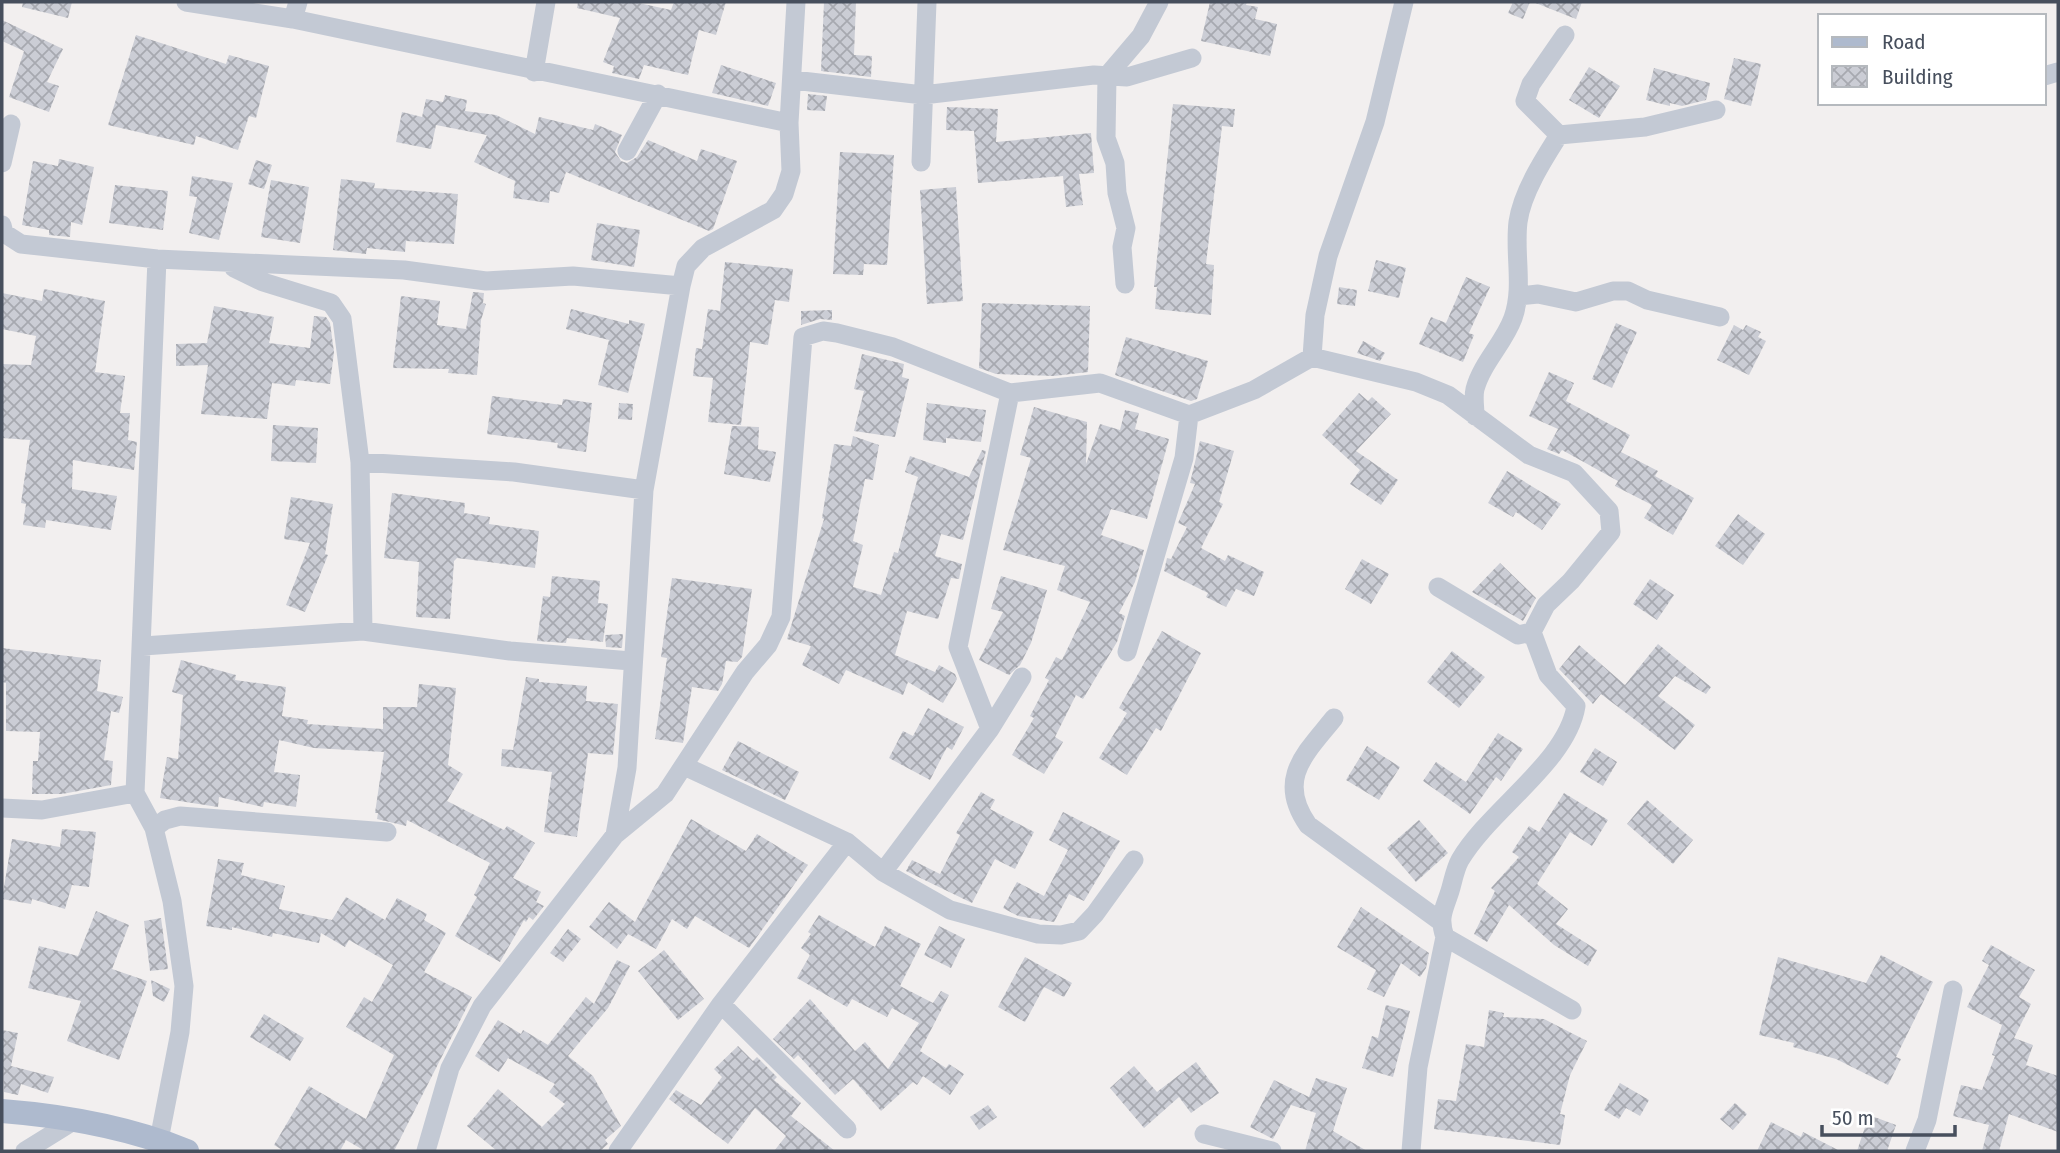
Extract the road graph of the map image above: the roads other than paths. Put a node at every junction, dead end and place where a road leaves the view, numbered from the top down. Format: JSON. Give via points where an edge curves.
{"nodes":[{"id":1,"x":186,"y":2,"type":"edge"},
{"id":2,"x":547,"y":2,"type":"edge"},
{"id":3,"x":796,"y":2,"type":"edge"},
{"id":4,"x":928,"y":2,"type":"edge"},
{"id":5,"x":1160,"y":2,"type":"edge"},
{"id":6,"x":1404,"y":2,"type":"edge"},
{"id":7,"x":296,"y":10,"type":"edge"},
{"id":8,"x":1565,"y":35,"type":"dead end"},
{"id":9,"x":1192,"y":58,"type":"dead end"},
{"id":10,"x":534,"y":72,"type":"junction"},
{"id":11,"x":1107,"y":76,"type":"junction"},
{"id":12,"x":793,"y":80,"type":"junction"},
{"id":13,"x":658,"y":94,"type":"junction"},
{"id":14,"x":923,"y":94,"type":"junction"},
{"id":15,"x":1716,"y":110,"type":"dead end"},
{"id":16,"x":789,"y":123,"type":"junction"},
{"id":17,"x":11,"y":124,"type":"dead end"},
{"id":18,"x":1559,"y":135,"type":"junction"},
{"id":19,"x":627,"y":152,"type":"dead end"},
{"id":20,"x":921,"y":162,"type":"dead end"},
{"id":21,"x":2,"y":163,"type":"edge"},
{"id":22,"x":3,"y":234,"type":"edge"},
{"id":23,"x":157,"y":259,"type":"junction"},
{"id":24,"x":225,"y":264,"type":"junction"},
{"id":25,"x":1125,"y":284,"type":"dead end"},
{"id":26,"x":681,"y":286,"type":"junction"},
{"id":27,"x":1520,"y":296,"type":"junction"},
{"id":28,"x":1720,"y":317,"type":"dead end"},
{"id":29,"x":1312,"y":357,"type":"junction"},
{"id":30,"x":1486,"y":367,"type":"junction"},
{"id":31,"x":1010,"y":393,"type":"junction"},
{"id":32,"x":1448,"y":395,"type":"junction"},
{"id":33,"x":1189,"y":415,"type":"junction"},
{"id":34,"x":1475,"y":416,"type":"junction"},
{"id":35,"x":360,"y":462,"type":"junction"},
{"id":36,"x":643,"y":490,"type":"junction"},
{"id":37,"x":1438,"y":587,"type":"dead end"},
{"id":38,"x":363,"y":631,"type":"junction"},
{"id":39,"x":1532,"y":632,"type":"junction"},
{"id":40,"x":143,"y":646,"type":"junction"},
{"id":41,"x":1127,"y":652,"type":"dead end"},
{"id":42,"x":631,"y":661,"type":"junction"},
{"id":43,"x":1022,"y":677,"type":"dead end"},
{"id":44,"x":1335,"y":718,"type":"dead end"},
{"id":45,"x":990,"y":729,"type":"junction"},
{"id":46,"x":684,"y":766,"type":"junction"},
{"id":47,"x":135,"y":793,"type":"junction"},
{"id":48,"x":2,"y":807,"type":"edge"},
{"id":49,"x":154,"y":828,"type":"junction"},
{"id":50,"x":387,"y":832,"type":"dead end"},
{"id":51,"x":615,"y":835,"type":"junction"},
{"id":52,"x":847,"y":842,"type":"junction"},
{"id":53,"x":1133,"y":860,"type":"dead end"},
{"id":54,"x":883,"y":872,"type":"junction"},
{"id":55,"x":1442,"y":929,"type":"junction"},
{"id":56,"x":1953,"y":990,"type":"dead end"},
{"id":57,"x":721,"y":1004,"type":"junction"},
{"id":58,"x":1572,"y":1010,"type":"dead end"},
{"id":59,"x":2,"y":1111,"type":"edge"},
{"id":60,"x":75,"y":1120,"type":"junction"},
{"id":61,"x":847,"y":1129,"type":"dead end"},
{"id":62,"x":1204,"y":1133,"type":"dead end"},
{"id":63,"x":159,"y":1140,"type":"junction"},
{"id":64,"x":25,"y":1151,"type":"edge"},
{"id":65,"x":187,"y":1151,"type":"edge"},
{"id":66,"x":426,"y":1151,"type":"edge"},
{"id":67,"x":618,"y":1151,"type":"edge"},
{"id":68,"x":1272,"y":1151,"type":"edge"},
{"id":69,"x":1410,"y":1151,"type":"edge"},
{"id":70,"x":1915,"y":1151,"type":"edge"}],
"edges":[{"from":1,"to":7,"type":"street"},
{"from":2,"to":10,"type":"street"},
{"from":3,"to":12,"type":"street"},
{"from":4,"to":14,"type":"street"},
{"from":5,"to":11,"type":"street","via":[[1141,36]]},
{"from":6,"to":29,"type":"street","via":[[1376,122],[1328,256],[1315,315]]},
{"from":7,"to":10,"type":"street"},
{"from":8,"to":18,"type":"street","via":[[1531,84],[1525,101]]},
{"from":9,"to":11,"type":"street","via":[[1127,77]]},
{"from":10,"to":13,"type":"street"},
{"from":11,"to":14,"type":"street"},
{"from":11,"to":25,"type":"street","via":[[1106,138],[1126,228],[1122,247]]},
{"from":12,"to":14,"type":"street"},
{"from":12,"to":16,"type":"street"},
{"from":13,"to":16,"type":"street"},
{"from":13,"to":19,"type":"street"},
{"from":14,"to":20,"type":"street"},
{"from":15,"to":18,"type":"street","via":[[1645,127]]},
{"from":16,"to":26,"type":"street","via":[[791,171],[784,194],[773,210],[703,248],[686,266]]},
{"from":17,"to":21,"type":"street"},
{"from":18,"to":27,"type":"street","via":[[1518,223]]},
{"from":22,"to":23,"type":"street","via":[[21,244]]},
{"from":23,"to":24,"type":"street"},
{"from":23,"to":40,"type":"street"},
{"from":24,"to":26,"type":"street","via":[[404,270],[486,281],[573,276]]},
{"from":24,"to":35,"type":"street","via":[[263,282],[331,303],[338,310]]},
{"from":26,"to":36,"type":"street"},
{"from":27,"to":28,"type":"street","via":[[1538,294],[1576,302],[1628,290],[1647,300]]},
{"from":27,"to":30,"type":"street","via":[[1513,320]]},
{"from":29,"to":32,"type":"street","via":[[1416,382]]},
{"from":29,"to":33,"type":"street","via":[[1254,390]]},
{"from":30,"to":32,"type":"street"},
{"from":30,"to":34,"type":"street","via":[[1475,390]]},
{"from":31,"to":33,"type":"street","via":[[1100,383]]},
{"from":31,"to":45,"type":"street","via":[[958,648]]},
{"from":31,"to":46,"type":"street","via":[[893,347],[823,331],[803,337],[781,617],[768,645]]},
{"from":32,"to":34,"type":"street"},
{"from":33,"to":41,"type":"street","via":[[1184,458]]},
{"from":34,"to":39,"type":"street","via":[[1529,455],[1574,473],[1609,511],[1611,532],[1546,605]]},
{"from":35,"to":36,"type":"street","via":[[514,472]]},
{"from":35,"to":38,"type":"street"},
{"from":36,"to":42,"type":"street"},
{"from":37,"to":39,"type":"street","via":[[1518,635]]},
{"from":38,"to":40,"type":"street"},
{"from":38,"to":42,"type":"street","via":[[510,651]]},
{"from":39,"to":55,"type":"street","via":[[1548,675],[1576,706],[1573,725],[1560,747],[1460,861]]},
{"from":40,"to":47,"type":"street"},
{"from":42,"to":51,"type":"street","via":[[627,768]]},
{"from":43,"to":45,"type":"street"},
{"from":44,"to":55,"type":"street","via":[[1297,764],[1294,789],[1298,811],[1308,825]]},
{"from":45,"to":54,"type":"street"},
{"from":46,"to":51,"type":"street","via":[[665,794]]},
{"from":46,"to":52,"type":"street"},
{"from":47,"to":48,"type":"street","via":[[43,810]]},
{"from":47,"to":49,"type":"street"},
{"from":49,"to":50,"type":"street","via":[[180,816]]},
{"from":49,"to":63,"type":"street","via":[[172,901],[184,986]]},
{"from":51,"to":66,"type":"street","via":[[482,1006],[450,1068]]},
{"from":52,"to":54,"type":"street"},
{"from":52,"to":57,"type":"street"},
{"from":53,"to":54,"type":"street","via":[[1087,923],[1079,931],[1061,935],[950,910]]},
{"from":55,"to":58,"type":"street"},
{"from":55,"to":69,"type":"street","via":[[1418,1067]]},
{"from":56,"to":70,"type":"street","via":[[1927,1120]]},
{"from":57,"to":61,"type":"street"},
{"from":57,"to":67,"type":"street"},
{"from":59,"to":60,"type":"main road"},
{"from":60,"to":63,"type":"main road"},
{"from":60,"to":64,"type":"street"},
{"from":62,"to":68,"type":"street"},
{"from":63,"to":65,"type":"main road"}]}
